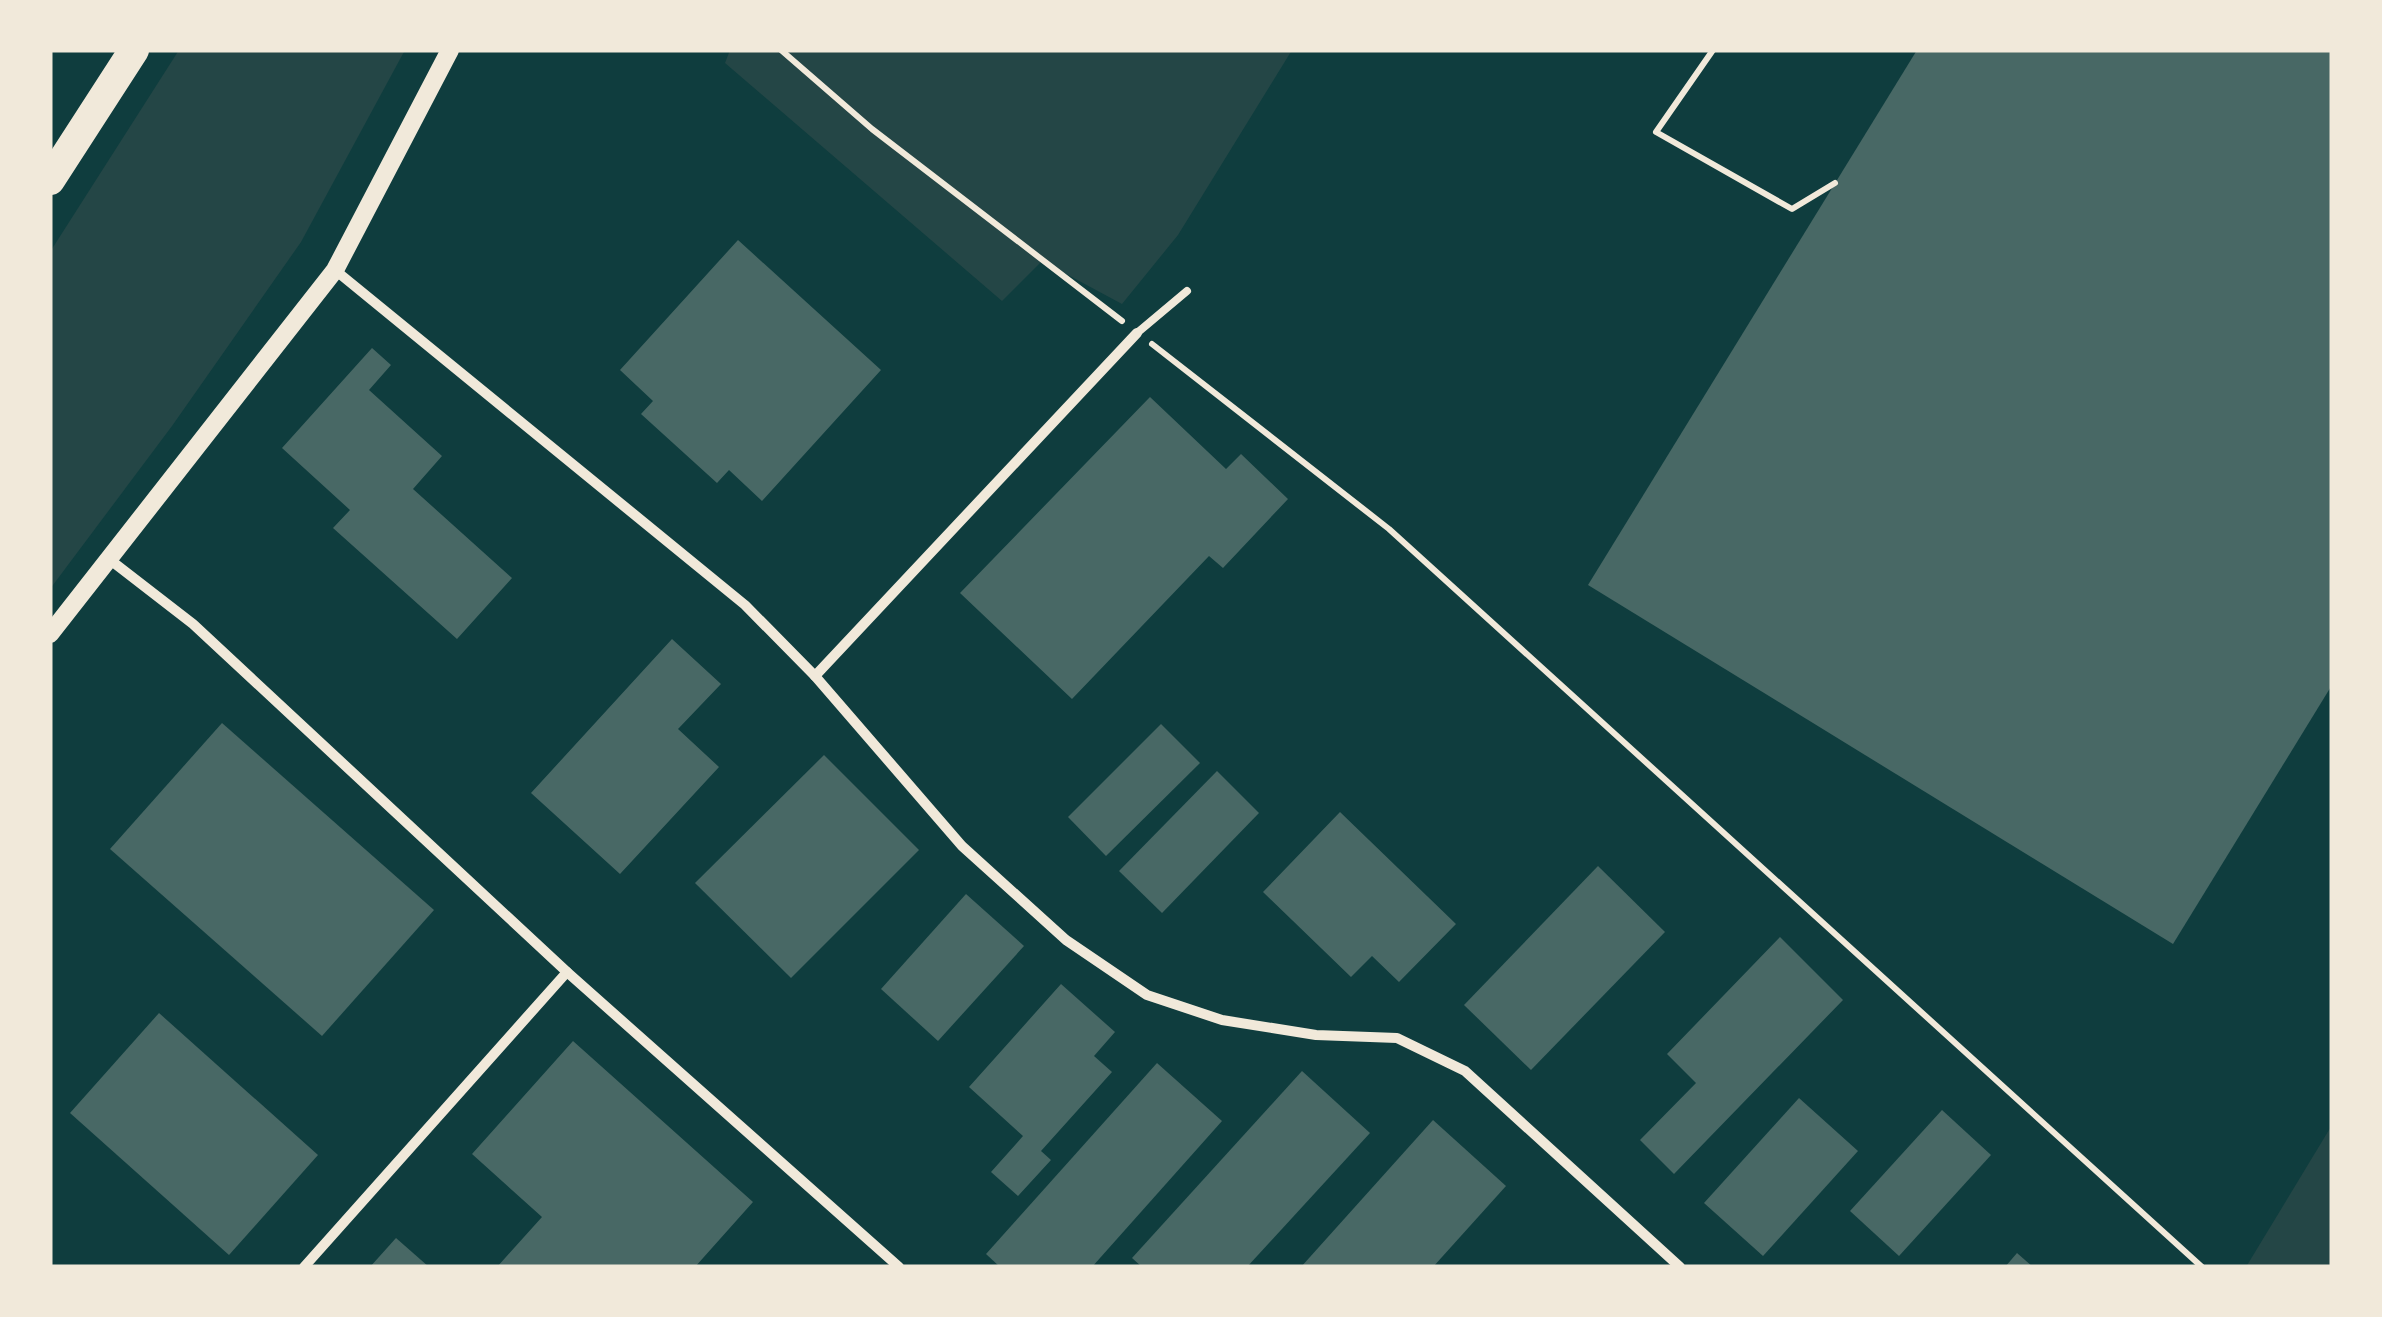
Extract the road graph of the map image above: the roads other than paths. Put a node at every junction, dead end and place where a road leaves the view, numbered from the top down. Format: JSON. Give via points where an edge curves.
{"nodes":[{"id":1,"x":134,"y":50,"type":"edge"},
{"id":2,"x":450,"y":50,"type":"edge"},
{"id":3,"x":50,"y":180,"type":"edge"},
{"id":4,"x":335,"y":270,"type":"junction"},
{"id":5,"x":1187,"y":291,"type":"dead end"},
{"id":6,"x":1137,"y":333,"type":"joint"},
{"id":7,"x":108,"y":559,"type":"junction"},
{"id":8,"x":50,"y":634,"type":"edge"},
{"id":9,"x":815,"y":676,"type":"junction"},
{"id":10,"x":567,"y":972,"type":"junction"},
{"id":11,"x":304,"y":1267,"type":"edge"},
{"id":12,"x":899,"y":1267,"type":"edge"},
{"id":13,"x":1680,"y":1267,"type":"edge"}],
"edges":[{"from":1,"to":3,"type":"highway"},
{"from":2,"to":4,"type":"street"},
{"from":4,"to":7,"type":"street"},
{"from":4,"to":9,"type":"street","via":[[745,604]]},
{"from":5,"to":6,"type":"lane"},
{"from":6,"to":9,"type":"street"},
{"from":7,"to":8,"type":"street"},
{"from":7,"to":10,"type":"street","via":[[193,624]]},
{"from":9,"to":13,"type":"street","via":[[962,846],[1066,940],[1148,995],[1185,1008],[1316,1035],[1397,1038],[1465,1071]]},
{"from":10,"to":11,"type":"street"},
{"from":10,"to":12,"type":"street"}]}
